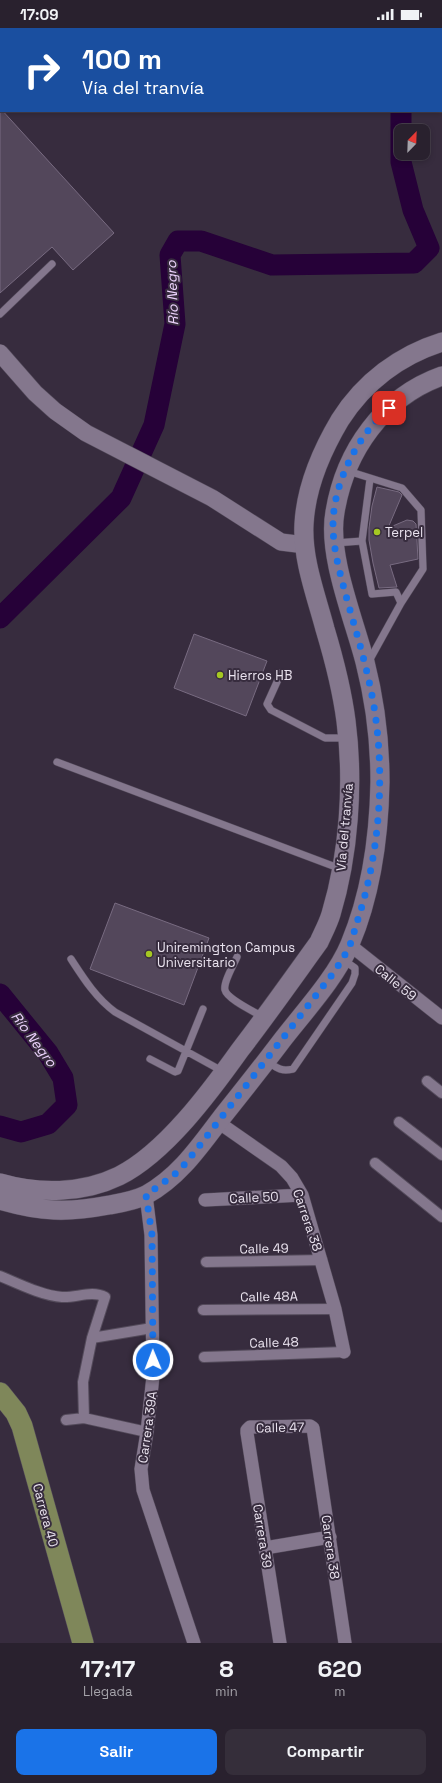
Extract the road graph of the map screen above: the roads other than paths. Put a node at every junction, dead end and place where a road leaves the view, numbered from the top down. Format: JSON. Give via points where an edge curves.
{"nodes":[{"id":1,"x":52,"y":264,"type":"dead end"},
{"id":2,"x":0,"y":314,"type":"edge"},
{"id":3,"x":442,"y":342,"type":"edge"},
{"id":4,"x":0,"y":353,"type":"edge"},
{"id":5,"x":442,"y":376,"type":"edge"},
{"id":6,"x":346,"y":470,"type":"junction"},
{"id":7,"x":370,"y":479,"type":"junction"},
{"id":8,"x":334,"y":534,"type":"junction"},
{"id":9,"x":362,"y":541,"type":"junction"},
{"id":10,"x":305,"y":545,"type":"junction"},
{"id":11,"x":340,"y":571,"type":"junction"},
{"id":12,"x":401,"y":603,"type":"junction"},
{"id":13,"x":366,"y":666,"type":"junction"},
{"id":14,"x":281,"y":673,"type":"dead end"},
{"id":15,"x":347,"y":738,"type":"junction"},
{"id":16,"x":57,"y":762,"type":"dead end"},
{"id":17,"x":341,"y":870,"type":"junction"},
{"id":18,"x":346,"y":952,"type":"junction"},
{"id":19,"x":237,"y":957,"type":"dead end"},
{"id":20,"x":71,"y":959,"type":"dead end"},
{"id":21,"x":203,"y":1009,"type":"dead end"},
{"id":22,"x":442,"y":1017,"type":"edge"},
{"id":23,"x":264,"y":1018,"type":"junction"},
{"id":24,"x":187,"y":1052,"type":"junction"},
{"id":25,"x":150,"y":1059,"type":"dead end"},
{"id":26,"x":266,"y":1060,"type":"junction"},
{"id":27,"x":224,"y":1072,"type":"junction"},
{"id":28,"x":427,"y":1081,"type":"dead end"},
{"id":29,"x":442,"y":1093,"type":"edge"},
{"id":30,"x":218,"y":1122,"type":"junction"},
{"id":31,"x":399,"y":1122,"type":"dead end"},
{"id":32,"x":442,"y":1155,"type":"edge"},
{"id":33,"x":375,"y":1163,"type":"dead end"},
{"id":34,"x":1,"y":1194,"type":"edge"},
{"id":35,"x":146,"y":1195,"type":"junction"},
{"id":36,"x":302,"y":1195,"type":"junction"},
{"id":37,"x":205,"y":1200,"type":"dead end"},
{"id":38,"x":442,"y":1217,"type":"edge"},
{"id":39,"x":322,"y":1260,"type":"junction"},
{"id":40,"x":206,"y":1262,"type":"dead end"},
{"id":41,"x":0,"y":1276,"type":"edge"},
{"id":42,"x":335,"y":1308,"type":"junction"},
{"id":43,"x":203,"y":1310,"type":"dead end"},
{"id":44,"x":152,"y":1328,"type":"junction"},
{"id":45,"x":92,"y":1338,"type":"junction"},
{"id":46,"x":344,"y":1352,"type":"joint"},
{"id":47,"x":204,"y":1357,"type":"dead end"},
{"id":48,"x":0,"y":1393,"type":"edge"},
{"id":49,"x":84,"y":1418,"type":"junction"},
{"id":50,"x":66,"y":1420,"type":"dead end"},
{"id":51,"x":313,"y":1428,"type":"joint"},
{"id":52,"x":247,"y":1430,"type":"joint"},
{"id":53,"x":148,"y":1432,"type":"junction"},
{"id":54,"x":330,"y":1537,"type":"junction"},
{"id":55,"x":265,"y":1548,"type":"junction"},
{"id":56,"x":83,"y":1643,"type":"edge"},
{"id":57,"x":194,"y":1643,"type":"edge"},
{"id":58,"x":280,"y":1643,"type":"edge"},
{"id":59,"x":345,"y":1643,"type":"edge"}],
"edges":[{"from":1,"to":2,"type":"lane"},
{"from":3,"to":10,"type":"main road","name":"Vía del tranvía","via":[[413,353],[392,365],[349,406],[324,449],[313,476],[304,525]]},
{"from":4,"to":10,"type":"street","via":[[35,393],[86,433],[212,498],[281,542]]},
{"from":5,"to":6,"type":"main road","name":"Vía del tranvía","via":[[416,388],[380,415],[365,435]]},
{"from":6,"to":7,"type":"lane"},
{"from":6,"to":8,"type":"main road","name":"Vía del tranvía","via":[[337,498]]},
{"from":7,"to":9,"type":"lane"},
{"from":7,"to":12,"type":"lane","via":[[402,488],[421,510],[423,569]]},
{"from":8,"to":9,"type":"lane"},
{"from":8,"to":10,"type":"main road"},
{"from":8,"to":11,"type":"main road","name":"Vía del tranvía"},
{"from":9,"to":12,"type":"lane","via":[[372,594],[396,592]]},
{"from":10,"to":11,"type":"main road","via":[[323,554]]},
{"from":10,"to":15,"type":"main road","name":"Vía del tranvía","via":[[312,586],[341,687]]},
{"from":11,"to":13,"type":"main road","name":"Vía del tranvía"},
{"from":12,"to":13,"type":"lane"},
{"from":13,"to":18,"type":"main road","name":"Vía del tranvía","via":[[380,748],[378,821],[366,896]]},
{"from":14,"to":15,"type":"lane","via":[[267,704],[271,710],[325,738]]},
{"from":15,"to":17,"type":"main road","name":"Vía del tranvía","via":[[348,811]]},
{"from":16,"to":17,"type":"lane"},
{"from":17,"to":23,"type":"main road","name":"Vía del tranvía","via":[[330,916],[319,942]]},
{"from":18,"to":22,"type":"street","name":"Calle 59"},
{"from":18,"to":26,"type":"main road","name":"Vía del tranvía","via":[[331,976]]},
{"from":18,"to":26,"type":"lane","via":[[355,968],[352,983],[293,1068],[284,1071]]},
{"from":19,"to":23,"type":"lane","via":[[225,990],[229,996]]},
{"from":20,"to":24,"type":"lane","via":[[104,1004]]},
{"from":21,"to":24,"type":"lane"},
{"from":23,"to":27,"type":"main road","name":"Vía del tranvía"},
{"from":24,"to":25,"type":"lane","via":[[175,1072]]},
{"from":24,"to":27,"type":"lane"},
{"from":26,"to":30,"type":"main road","name":"Vía del tranvía"},
{"from":27,"to":34,"type":"main road","name":"Vía del tranvía","via":[[199,1105],[171,1135],[147,1157],[119,1176],[101,1183],[57,1191],[30,1190]]},
{"from":28,"to":29,"type":"street"},
{"from":30,"to":35,"type":"main road","name":"Vía del tranvía","via":[[186,1163]]},
{"from":30,"to":36,"type":"street","name":"Carrera 38","via":[[281,1166]]},
{"from":31,"to":32,"type":"street"},
{"from":33,"to":38,"type":"street"},
{"from":34,"to":35,"type":"main road","name":"Vía del tranvía","via":[[28,1208],[49,1211],[118,1204]]},
{"from":35,"to":44,"type":"street","name":"Carrera 39A","via":[[152,1235]]},
{"from":36,"to":37,"type":"street","name":"Calle 50"},
{"from":36,"to":39,"type":"street","name":"Carrera 38"},
{"from":39,"to":40,"type":"street","name":"Calle 49"},
{"from":39,"to":42,"type":"street","name":"Carrera 38"},
{"from":41,"to":45,"type":"street","via":[[27,1288],[61,1297],[99,1294],[105,1297]]},
{"from":42,"to":43,"type":"street","name":"Calle 48A"},
{"from":42,"to":46,"type":"street","name":"Carrera 38"},
{"from":44,"to":45,"type":"street"},
{"from":44,"to":53,"type":"street","name":"Carrera 39A","via":[[153,1376]]},
{"from":45,"to":49,"type":"street","via":[[83,1382]]},
{"from":46,"to":47,"type":"street","name":"Calle 48"},
{"from":48,"to":56,"type":"main road","name":"Carrera 40","via":[[16,1413],[22,1426]]},
{"from":49,"to":50,"type":"street"},
{"from":49,"to":53,"type":"street"},
{"from":51,"to":52,"type":"street","name":"Calle 47","via":[[250,1427]]},
{"from":51,"to":54,"type":"street","name":"Carrera 38"},
{"from":52,"to":55,"type":"street","name":"Carrera 39"},
{"from":53,"to":57,"type":"street","name":"Carrera 39A","via":[[141,1469],[143,1490]]},
{"from":54,"to":55,"type":"street"},
{"from":54,"to":59,"type":"street","name":"Carrera 38"},
{"from":55,"to":58,"type":"street","name":"Carrera 39"}]}
